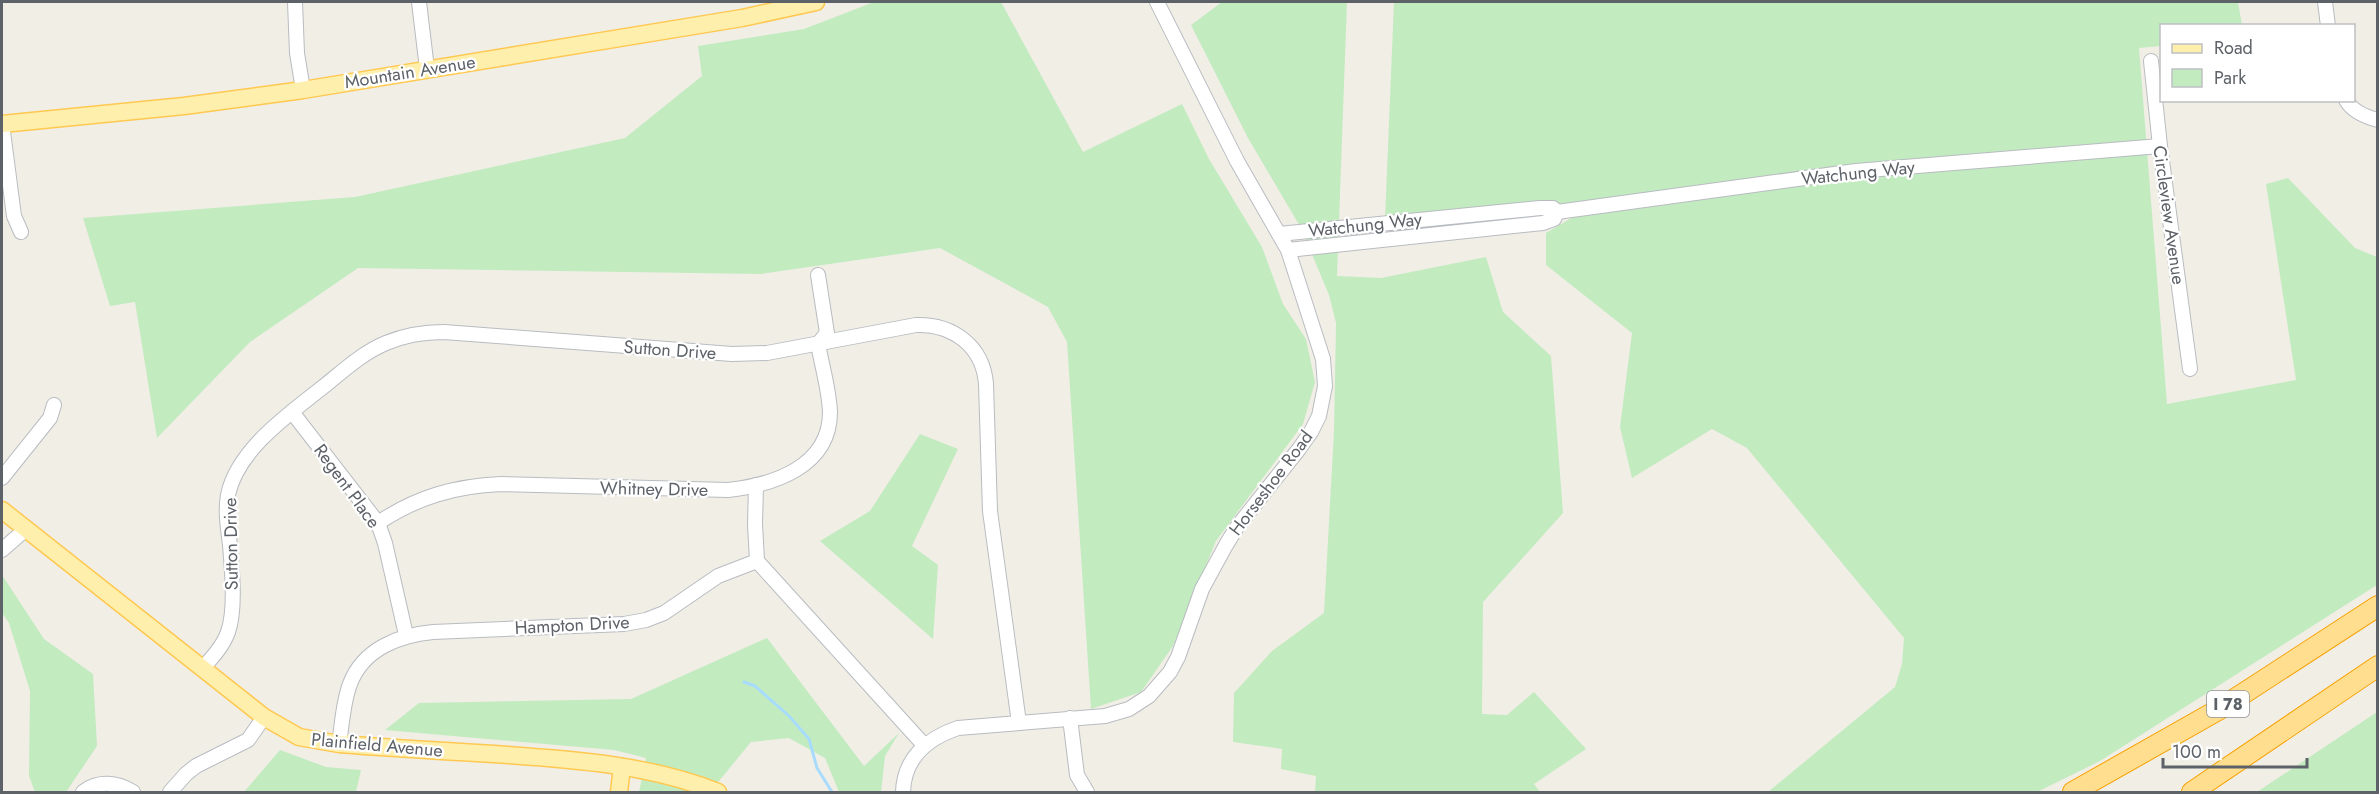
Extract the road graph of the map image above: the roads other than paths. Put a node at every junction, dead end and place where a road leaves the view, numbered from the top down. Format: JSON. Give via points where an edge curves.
{"nodes":[{"id":1,"x":296,"y":2,"type":"edge"},
{"id":2,"x":419,"y":2,"type":"edge"},
{"id":3,"x":816,"y":2,"type":"edge"},
{"id":4,"x":1156,"y":2,"type":"edge"},
{"id":5,"x":2325,"y":2,"type":"edge"},
{"id":6,"x":2328,"y":24,"type":"edge"},
{"id":7,"x":2151,"y":62,"type":"dead end"},
{"id":8,"x":427,"y":69,"type":"junction"},
{"id":9,"x":303,"y":90,"type":"junction"},
{"id":10,"x":2347,"y":102,"type":"edge"},
{"id":11,"x":2378,"y":120,"type":"edge"},
{"id":12,"x":2,"y":124,"type":"edge"},
{"id":13,"x":2160,"y":146,"type":"junction"},
{"id":14,"x":1557,"y":212,"type":"junction"},
{"id":15,"x":21,"y":232,"type":"dead end"},
{"id":16,"x":1279,"y":234,"type":"junction"},
{"id":17,"x":1288,"y":250,"type":"junction"},
{"id":18,"x":818,"y":276,"type":"dead end"},
{"id":19,"x":818,"y":344,"type":"junction"},
{"id":20,"x":2190,"y":369,"type":"dead end"},
{"id":21,"x":54,"y":405,"type":"dead end"},
{"id":22,"x":292,"y":412,"type":"junction"},
{"id":23,"x":2,"y":478,"type":"edge"},
{"id":24,"x":756,"y":485,"type":"junction"},
{"id":25,"x":2,"y":510,"type":"edge"},
{"id":26,"x":378,"y":523,"type":"junction"},
{"id":27,"x":26,"y":529,"type":"junction"},
{"id":28,"x":2,"y":550,"type":"edge"},
{"id":29,"x":757,"y":561,"type":"junction"},
{"id":30,"x":2378,"y":606,"type":"edge"},
{"id":31,"x":406,"y":635,"type":"junction"},
{"id":32,"x":2378,"y":666,"type":"edge"},
{"id":33,"x":202,"y":669,"type":"junction"},
{"id":34,"x":264,"y":717,"type":"junction"},
{"id":35,"x":1070,"y":718,"type":"junction"},
{"id":36,"x":1019,"y":723,"type":"junction"},
{"id":37,"x":339,"y":744,"type":"junction"},
{"id":38,"x":924,"y":745,"type":"junction"},
{"id":39,"x":622,"y":767,"type":"junction"},
{"id":40,"x":83,"y":792,"type":"edge"},
{"id":41,"x":133,"y":792,"type":"edge"},
{"id":42,"x":170,"y":792,"type":"edge"},
{"id":43,"x":619,"y":792,"type":"edge"},
{"id":44,"x":718,"y":792,"type":"edge"},
{"id":45,"x":903,"y":792,"type":"edge"},
{"id":46,"x":1087,"y":792,"type":"edge"},
{"id":47,"x":2073,"y":792,"type":"edge"},
{"id":48,"x":2192,"y":792,"type":"edge"}],
"edges":[{"from":1,"to":9,"type":"street","via":[[297,53]]},
{"from":2,"to":8,"type":"street"},
{"from":3,"to":8,"type":"main road","name":"Mountain Avenue","via":[[742,18]]},
{"from":4,"to":16,"type":"street","name":"Horseshoe Road"},
{"from":5,"to":6,"type":"street"},
{"from":7,"to":13,"type":"street","name":"Circleview Avenue"},
{"from":8,"to":9,"type":"main road","name":"Mountain Avenue"},
{"from":9,"to":12,"type":"main road","name":"Mountain Avenue"},
{"from":10,"to":11,"type":"street"},
{"from":12,"to":15,"type":"street","via":[[14,216]]},
{"from":13,"to":14,"type":"street","name":"Watchung Way","via":[[1856,171]]},
{"from":13,"to":20,"type":"street","name":"Circleview Avenue"},
{"from":14,"to":16,"type":"street","name":"Watchung Way","via":[[1540,208]]},
{"from":14,"to":17,"type":"street","name":"Watchung Way","via":[[1556,217],[1543,223]]},
{"from":16,"to":17,"type":"street","name":"Horseshoe Road"},
{"from":17,"to":35,"type":"street","name":"Horseshoe Road","via":[[1325,372],[1323,401],[1311,432],[1226,545],[1199,596],[1178,657],[1159,687],[1140,703],[1117,713]]},
{"from":18,"to":19,"type":"street","via":[[827,333]]},
{"from":19,"to":22,"type":"street","name":"Sutton Drive","via":[[767,353],[732,354],[444,332],[416,334],[388,342],[362,356]]},
{"from":19,"to":24,"type":"street","name":"Whitney Drive","via":[[830,410],[824,439],[807,463]]},
{"from":19,"to":36,"type":"street","name":"Sutton Drive","via":[[928,325],[959,335],[980,359],[986,384],[990,512]]},
{"from":21,"to":23,"type":"street","via":[[50,418]]},
{"from":22,"to":26,"type":"street","name":"Regent Place"},
{"from":22,"to":33,"type":"street","name":"Sutton Drive","via":[[242,465],[228,495],[231,615],[221,646]]},
{"from":24,"to":26,"type":"street","name":"Whitney Drive","via":[[710,490],[472,486],[432,494]]},
{"from":24,"to":29,"type":"street"},
{"from":25,"to":27,"type":"main road","name":"Plainfield Avenue"},
{"from":26,"to":31,"type":"street","name":"Regent Place"},
{"from":27,"to":28,"type":"street"},
{"from":27,"to":33,"type":"main road","name":"Plainfield Avenue"},
{"from":29,"to":31,"type":"street","name":"Hampton Drive","via":[[718,576],[664,613],[646,620]]},
{"from":29,"to":38,"type":"street"},
{"from":30,"to":47,"type":"highway","number":"I 78","via":[[2218,710]]},
{"from":31,"to":37,"type":"street","name":"Hampton Drive","via":[[385,644],[354,675]]},
{"from":32,"to":48,"type":"highway"},
{"from":33,"to":34,"type":"main road","name":"Plainfield Avenue"},
{"from":34,"to":37,"type":"main road","name":"Plainfield Avenue","via":[[299,737]]},
{"from":34,"to":42,"type":"street","via":[[248,740],[196,766]]},
{"from":35,"to":36,"type":"street","name":"Horseshoe Road"},
{"from":35,"to":46,"type":"street","via":[[1077,775]]},
{"from":36,"to":38,"type":"street","name":"Horseshoe Road","via":[[958,728]]},
{"from":37,"to":39,"type":"main road","name":"Plainfield Avenue"},
{"from":38,"to":45,"type":"street","name":"Horseshoe Road","via":[[911,763]]},
{"from":39,"to":43,"type":"main road"},
{"from":39,"to":44,"type":"main road","name":"Plainfield Avenue"},
{"from":40,"to":41,"type":"street","via":[[110,783]]}]}
